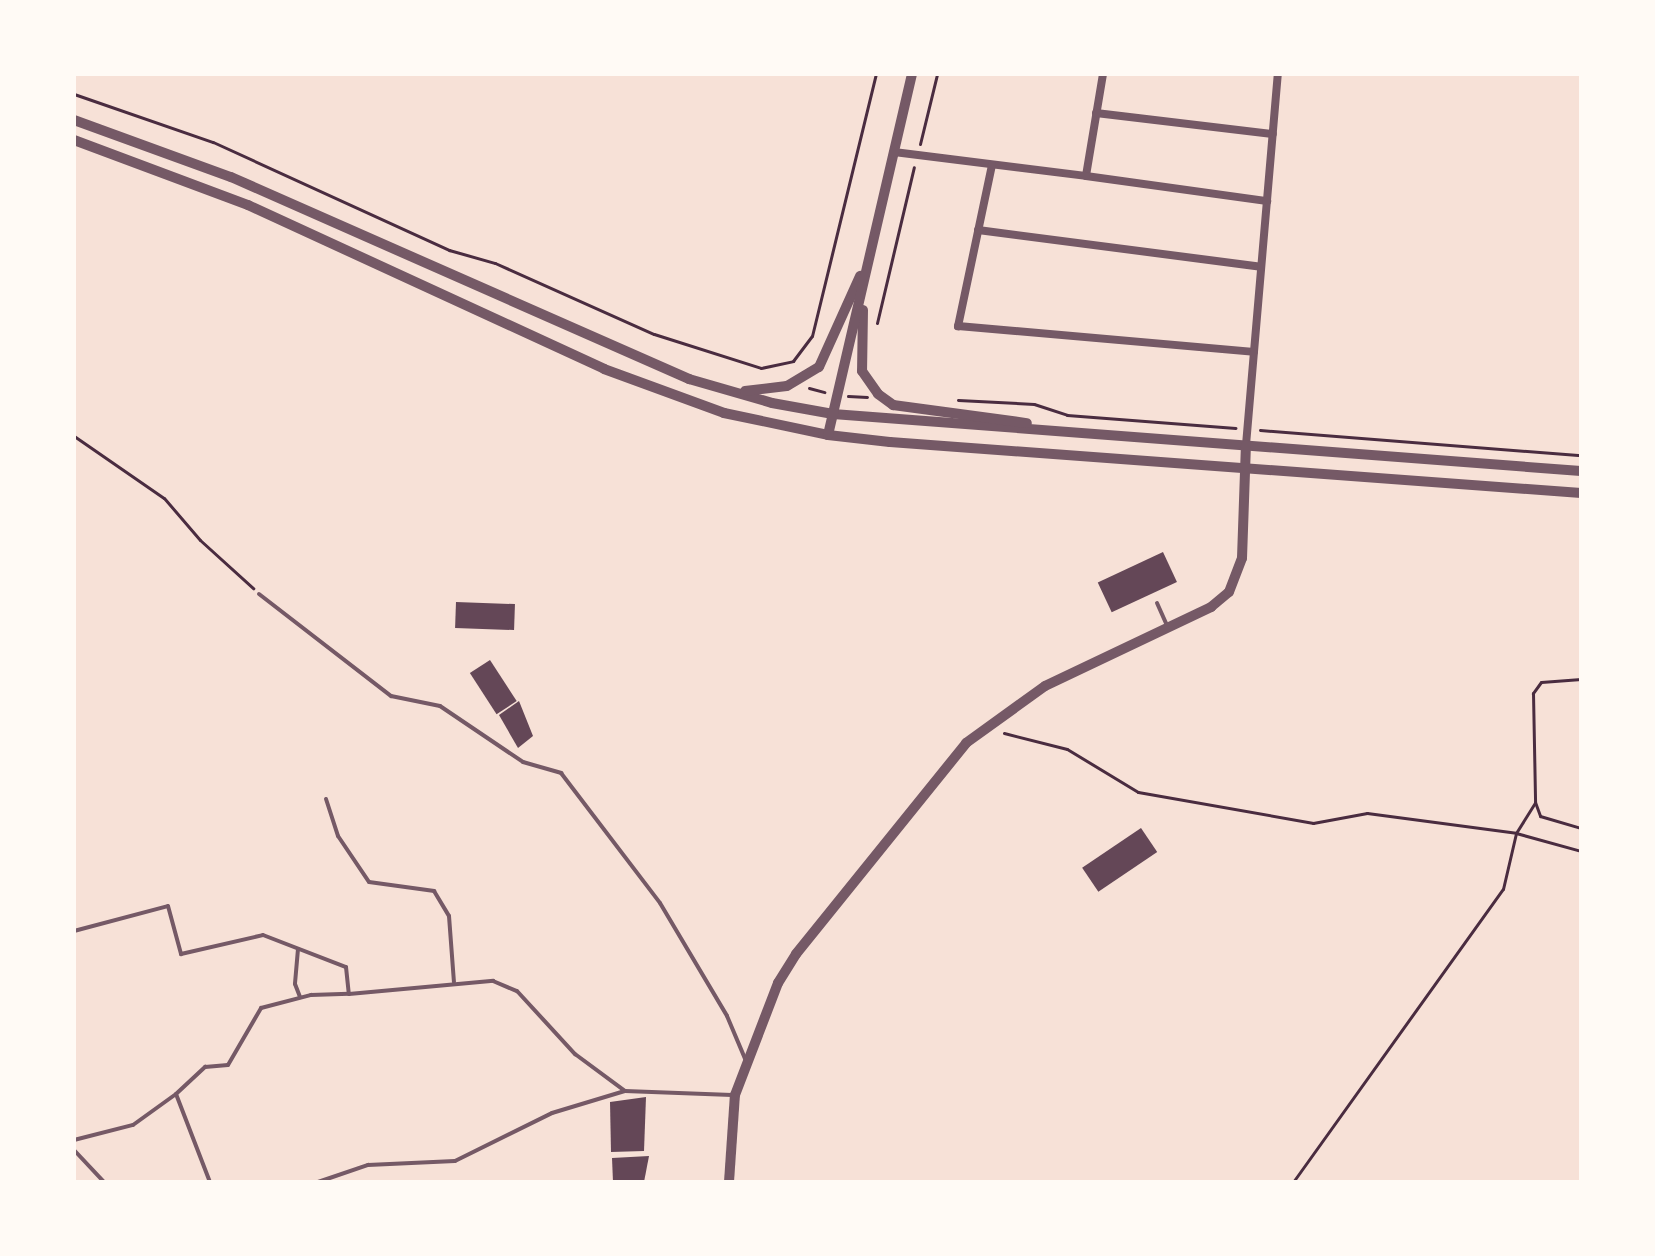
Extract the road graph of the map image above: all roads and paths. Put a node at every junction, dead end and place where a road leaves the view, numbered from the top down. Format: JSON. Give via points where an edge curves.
{"nodes":[{"id":1,"x":876,"y":74,"type":"edge"},
{"id":2,"x":912,"y":74,"type":"edge"},
{"id":3,"x":937,"y":74,"type":"edge"},
{"id":4,"x":1103,"y":74,"type":"edge"},
{"id":5,"x":1278,"y":74,"type":"edge"},
{"id":6,"x":74,"y":94,"type":"edge"},
{"id":7,"x":1096,"y":113,"type":"junction"},
{"id":8,"x":74,"y":120,"type":"edge"},
{"id":9,"x":1273,"y":134,"type":"junction"},
{"id":10,"x":74,"y":140,"type":"edge"},
{"id":11,"x":894,"y":152,"type":"junction"},
{"id":12,"x":917,"y":156,"type":"junction"},
{"id":13,"x":992,"y":165,"type":"junction"},
{"id":14,"x":1086,"y":176,"type":"junction"},
{"id":15,"x":1267,"y":201,"type":"junction"},
{"id":16,"x":978,"y":230,"type":"junction"},
{"id":17,"x":870,"y":253,"type":"junction"},
{"id":18,"x":1261,"y":267,"type":"junction"},
{"id":19,"x":875,"y":330,"type":"dead end"},
{"id":20,"x":1254,"y":352,"type":"junction"},
{"id":21,"x":725,"y":390,"type":"junction"},
{"id":22,"x":942,"y":399,"type":"dead end"},
{"id":23,"x":833,"y":414,"type":"junction"},
{"id":24,"x":1247,"y":429,"type":"junction"},
{"id":25,"x":1051,"y":430,"type":"junction"},
{"id":26,"x":828,"y":435,"type":"junction"},
{"id":27,"x":74,"y":436,"type":"edge"},
{"id":28,"x":1246,"y":445,"type":"junction"},
{"id":29,"x":1581,"y":455,"type":"edge"},
{"id":30,"x":1245,"y":468,"type":"junction"},
{"id":31,"x":1581,"y":471,"type":"edge"},
{"id":32,"x":1581,"y":493,"type":"edge"},
{"id":33,"x":259,"y":594,"type":"joint"},
{"id":34,"x":1157,"y":603,"type":"dead end"},
{"id":35,"x":1168,"y":628,"type":"junction"},
{"id":36,"x":1581,"y":679,"type":"edge"},
{"id":37,"x":985,"y":728,"type":"junction"},
{"id":38,"x":326,"y":799,"type":"dead end"},
{"id":39,"x":1535,"y":802,"type":"junction"},
{"id":40,"x":1581,"y":828,"type":"edge"},
{"id":41,"x":1516,"y":833,"type":"junction"},
{"id":42,"x":1581,"y":851,"type":"edge"},
{"id":43,"x":74,"y":931,"type":"edge"},
{"id":44,"x":298,"y":949,"type":"junction"},
{"id":45,"x":454,"y":982,"type":"junction"},
{"id":46,"x":349,"y":994,"type":"junction"},
{"id":47,"x":300,"y":997,"type":"junction"},
{"id":48,"x":746,"y":1061,"type":"junction"},
{"id":49,"x":625,"y":1091,"type":"junction"},
{"id":50,"x":176,"y":1094,"type":"junction"},
{"id":51,"x":735,"y":1095,"type":"junction"},
{"id":52,"x":74,"y":1140,"type":"edge"},
{"id":53,"x":74,"y":1150,"type":"edge"},
{"id":54,"x":104,"y":1182,"type":"edge"},
{"id":55,"x":210,"y":1182,"type":"edge"},
{"id":56,"x":318,"y":1182,"type":"edge"},
{"id":57,"x":729,"y":1182,"type":"edge"},
{"id":58,"x":1293,"y":1182,"type":"edge"}],
"edges":[{"from":1,"to":6,"type":"path","via":[[812,336],[793,361],[761,368],[654,334],[495,263],[449,250],[213,142]]},
{"from":2,"to":11,"type":"street"},
{"from":3,"to":12,"type":"path"},
{"from":4,"to":7,"type":"street"},
{"from":5,"to":9,"type":"street"},
{"from":7,"to":9,"type":"street"},
{"from":7,"to":14,"type":"street"},
{"from":8,"to":21,"type":"street","via":[[231,177],[679,375]]},
{"from":9,"to":15,"type":"street"},
{"from":10,"to":26,"type":"street","via":[[248,205],[658,391],[724,413]]},
{"from":11,"to":12,"type":"street"},
{"from":11,"to":17,"type":"street"},
{"from":12,"to":13,"type":"street"},
{"from":12,"to":19,"type":"path"},
{"from":13,"to":14,"type":"street"},
{"from":13,"to":16,"type":"street"},
{"from":14,"to":15,"type":"street"},
{"from":15,"to":18,"type":"street"},
{"from":16,"to":18,"type":"street"},
{"from":16,"to":20,"type":"street","via":[[958,326]]},
{"from":17,"to":21,"type":"street","via":[[819,367],[787,386]]},
{"from":17,"to":23,"type":"street"},
{"from":17,"to":25,"type":"street","via":[[860,354],[862,371],[878,394],[893,405],[919,411],[1009,418]]},
{"from":18,"to":20,"type":"street"},
{"from":20,"to":24,"type":"street"},
{"from":21,"to":23,"type":"street"},
{"from":22,"to":24,"type":"path","via":[[1034,404],[1067,415]]},
{"from":23,"to":25,"type":"street"},
{"from":23,"to":26,"type":"street"},
{"from":24,"to":28,"type":"street"},
{"from":24,"to":29,"type":"path"},
{"from":25,"to":28,"type":"street"},
{"from":26,"to":30,"type":"street"},
{"from":27,"to":33,"type":"path","via":[[164,498]]},
{"from":28,"to":30,"type":"street"},
{"from":28,"to":31,"type":"street"},
{"from":30,"to":32,"type":"street"},
{"from":30,"to":35,"type":"street","via":[[1242,558],[1235,584],[1221,601]]},
{"from":33,"to":48,"type":"lane","via":[[391,696],[440,706],[523,762],[561,773],[660,903],[727,1016]]},
{"from":34,"to":35,"type":"lane"},
{"from":35,"to":37,"type":"street","via":[[1045,686]]},
{"from":36,"to":39,"type":"path","via":[[1541,682],[1533,693]]},
{"from":37,"to":41,"type":"path","via":[[1067,749],[1138,792],[1313,823],[1367,813]]},
{"from":37,"to":48,"type":"street","via":[[949,760],[800,947],[778,983]]},
{"from":38,"to":45,"type":"lane","via":[[338,836],[369,882],[434,891],[449,916]]},
{"from":39,"to":40,"type":"path","via":[[1540,816]]},
{"from":39,"to":41,"type":"path"},
{"from":41,"to":42,"type":"path"},
{"from":41,"to":58,"type":"path","via":[[1503,889]]},
{"from":43,"to":44,"type":"lane","via":[[168,906],[181,954],[263,935]]},
{"from":44,"to":46,"type":"lane","via":[[346,967]]},
{"from":44,"to":47,"type":"lane","via":[[295,984]]},
{"from":45,"to":46,"type":"lane"},
{"from":45,"to":49,"type":"lane","via":[[493,981],[517,991],[565,1045]]},
{"from":46,"to":47,"type":"lane"},
{"from":47,"to":50,"type":"lane","via":[[261,1008],[228,1065],[205,1067]]},
{"from":48,"to":51,"type":"street"},
{"from":49,"to":51,"type":"lane"},
{"from":49,"to":56,"type":"lane","via":[[552,1113],[455,1161],[368,1165]]},
{"from":50,"to":52,"type":"lane","via":[[133,1125]]},
{"from":50,"to":55,"type":"lane"},
{"from":51,"to":57,"type":"street"},
{"from":53,"to":54,"type":"lane"}]}
